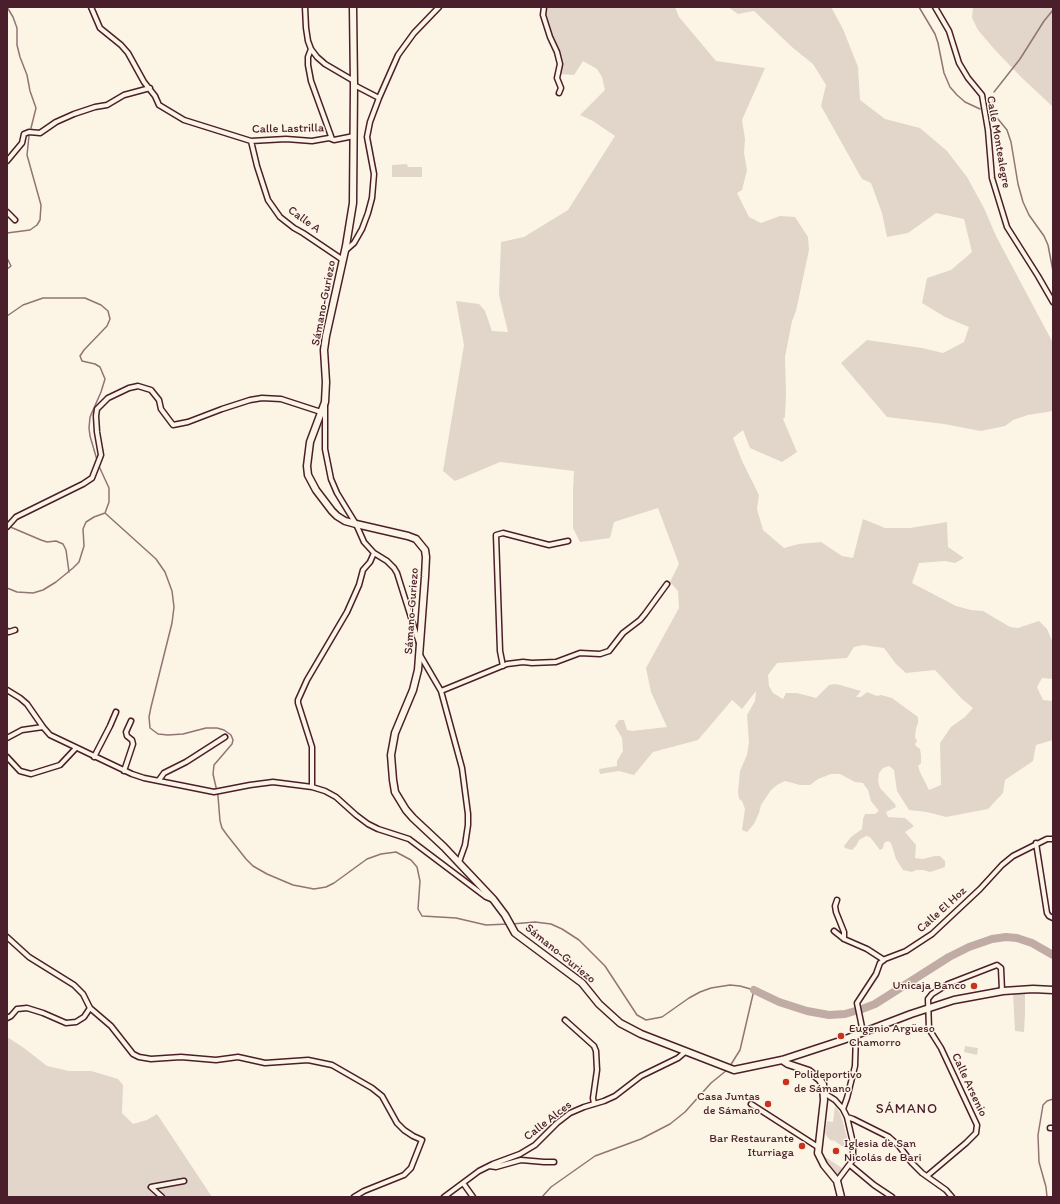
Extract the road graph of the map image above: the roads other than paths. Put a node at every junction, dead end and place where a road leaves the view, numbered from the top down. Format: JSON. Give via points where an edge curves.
{"nodes":[{"id":1,"x":91,"y":7,"type":"edge"},
{"id":2,"x":306,"y":7,"type":"edge"},
{"id":3,"x":354,"y":7,"type":"edge"},
{"id":4,"x":439,"y":7,"type":"edge"},
{"id":5,"x":544,"y":7,"type":"edge"},
{"id":6,"x":935,"y":7,"type":"edge"},
{"id":7,"x":311,"y":49,"type":"junction"},
{"id":8,"x":354,"y":83,"type":"junction"},
{"id":9,"x":150,"y":88,"type":"junction"},
{"id":10,"x":558,"y":94,"type":"dead end"},
{"id":11,"x":379,"y":98,"type":"junction"},
{"id":12,"x":354,"y":136,"type":"junction"},
{"id":13,"x":332,"y":139,"type":"junction"},
{"id":14,"x":251,"y":141,"type":"junction"},
{"id":15,"x":7,"y":161,"type":"edge"},
{"id":16,"x":7,"y":212,"type":"edge"},
{"id":17,"x":15,"y":220,"type":"dead end"},
{"id":18,"x":346,"y":250,"type":"junction"},
{"id":19,"x":344,"y":260,"type":"junction"},
{"id":20,"x":1053,"y":302,"type":"edge"},
{"id":21,"x":325,"y":401,"type":"junction"},
{"id":22,"x":322,"y":412,"type":"junction"},
{"id":23,"x":356,"y":524,"type":"junction"},
{"id":24,"x":8,"y":526,"type":"edge"},
{"id":25,"x":568,"y":541,"type":"dead end"},
{"id":26,"x":374,"y":553,"type":"junction"},
{"id":27,"x":667,"y":584,"type":"dead end"},
{"id":28,"x":15,"y":630,"type":"dead end"},
{"id":29,"x":7,"y":631,"type":"edge"},
{"id":30,"x":420,"y":647,"type":"junction"},
{"id":31,"x":420,"y":654,"type":"junction"},
{"id":32,"x":503,"y":666,"type":"junction"},
{"id":33,"x":7,"y":690,"type":"edge"},
{"id":34,"x":441,"y":690,"type":"junction"},
{"id":35,"x":116,"y":712,"type":"dead end"},
{"id":36,"x":131,"y":721,"type":"dead end"},
{"id":37,"x":43,"y":727,"type":"junction"},
{"id":38,"x":225,"y":737,"type":"dead end"},
{"id":39,"x":7,"y":738,"type":"edge"},
{"id":40,"x":76,"y":748,"type":"junction"},
{"id":41,"x":94,"y":756,"type":"junction"},
{"id":42,"x":7,"y":758,"type":"edge"},
{"id":43,"x":11,"y":762,"type":"junction"},
{"id":44,"x":7,"y":765,"type":"edge"},
{"id":45,"x":124,"y":771,"type":"junction"},
{"id":46,"x":159,"y":780,"type":"junction"},
{"id":47,"x":312,"y":786,"type":"junction"},
{"id":48,"x":1053,"y":839,"type":"edge"},
{"id":49,"x":1036,"y":844,"type":"junction"},
{"id":50,"x":459,"y":862,"type":"junction"},
{"id":51,"x":493,"y":899,"type":"junction"},
{"id":52,"x":837,"y":900,"type":"dead end"},
{"id":53,"x":1053,"y":918,"type":"edge"},
{"id":54,"x":834,"y":931,"type":"dead end"},
{"id":55,"x":7,"y":937,"type":"edge"},
{"id":56,"x":844,"y":939,"type":"junction"},
{"id":57,"x":884,"y":960,"type":"junction"},
{"id":58,"x":1053,"y":990,"type":"edge"},
{"id":59,"x":1002,"y":991,"type":"junction"},
{"id":60,"x":90,"y":1008,"type":"junction"},
{"id":61,"x":928,"y":1008,"type":"junction"},
{"id":62,"x":7,"y":1018,"type":"edge"},
{"id":63,"x":565,"y":1020,"type":"dead end"},
{"id":64,"x":863,"y":1032,"type":"junction"},
{"id":65,"x":856,"y":1034,"type":"junction"},
{"id":66,"x":685,"y":1052,"type":"junction"},
{"id":67,"x":782,"y":1060,"type":"junction"},
{"id":68,"x":824,"y":1093,"type":"junction"},
{"id":69,"x":594,"y":1104,"type":"junction"},
{"id":70,"x":751,"y":1104,"type":"dead end"},
{"id":71,"x":843,"y":1109,"type":"junction"},
{"id":72,"x":846,"y":1117,"type":"junction"},
{"id":73,"x":818,"y":1147,"type":"junction"},
{"id":74,"x":554,"y":1162,"type":"dead end"},
{"id":75,"x":850,"y":1164,"type":"junction"},
{"id":76,"x":488,"y":1166,"type":"junction"},
{"id":77,"x":927,"y":1176,"type":"junction"},
{"id":78,"x":184,"y":1181,"type":"dead end"},
{"id":79,"x":837,"y":1181,"type":"junction"},
{"id":80,"x":463,"y":1183,"type":"junction"},
{"id":81,"x":162,"y":1197,"type":"edge"},
{"id":82,"x":354,"y":1197,"type":"edge"},
{"id":83,"x":444,"y":1197,"type":"edge"},
{"id":84,"x":473,"y":1197,"type":"edge"},
{"id":85,"x":841,"y":1197,"type":"edge"},
{"id":86,"x":892,"y":1197,"type":"edge"},
{"id":87,"x":952,"y":1197,"type":"edge"}],
"edges":[{"from":1,"to":9,"type":"street","name":"Calle Lastrilla","via":[[100,28],[128,53]]},
{"from":2,"to":7,"type":"street","via":[[306,28]]},
{"from":3,"to":8,"type":"street","name":"Sámano-Guriezo"},
{"from":4,"to":11,"type":"street","via":[[414,33],[398,55]]},
{"from":5,"to":10,"type":"street","via":[[543,15],[560,64],[557,78],[561,88]]},
{"from":6,"to":20,"type":"street","name":"Calle Montealegre","via":[[949,31],[959,63],[982,95],[992,178],[1007,227]]},
{"from":7,"to":8,"type":"street","via":[[317,57]]},
{"from":7,"to":13,"type":"street","via":[[308,57],[310,81]]},
{"from":8,"to":11,"type":"street"},
{"from":8,"to":12,"type":"street","name":"Sámano-Guriezo"},
{"from":9,"to":14,"type":"street","name":"Calle Lastrilla","via":[[158,105],[184,120]]},
{"from":9,"to":15,"type":"street","via":[[124,96],[108,105],[74,114],[40,133],[24,134],[22,143]]},
{"from":11,"to":18,"type":"street","via":[[367,137],[374,174],[372,198],[362,230]]},
{"from":12,"to":13,"type":"street","name":"Calle Lastrilla"},
{"from":12,"to":18,"type":"street","name":"Sámano-Guriezo","via":[[353,203]]},
{"from":13,"to":14,"type":"street","name":"Calle Lastrilla"},
{"from":14,"to":19,"type":"street","name":"Calle A","via":[[268,200],[280,217]]},
{"from":16,"to":17,"type":"street"},
{"from":18,"to":19,"type":"street","name":"Sámano-Guriezo"},
{"from":19,"to":21,"type":"street","name":"Sámano-Guriezo","via":[[324,350]]},
{"from":21,"to":22,"type":"street","name":"Sámano-Guriezo"},
{"from":21,"to":23,"type":"street","via":[[325,449],[328,467],[337,493]]},
{"from":22,"to":23,"type":"street","name":"Sámano-Guriezo","via":[[310,442],[307,457],[308,475],[332,511]]},
{"from":22,"to":24,"type":"street","via":[[281,399],[262,398],[173,425],[151,390],[138,386],[128,388],[108,398],[97,409],[96,427],[101,458],[92,478],[16,517]]},
{"from":23,"to":26,"type":"street","via":[[364,542]]},
{"from":23,"to":30,"type":"street","name":"Sámano-Guriezo","via":[[408,536],[425,550],[426,577]]},
{"from":25,"to":32,"type":"street","via":[[549,545],[503,533],[496,535],[500,651]]},
{"from":26,"to":30,"type":"street","via":[[387,561],[397,573]]},
{"from":26,"to":47,"type":"street","via":[[363,570],[347,612],[298,700],[312,747]]},
{"from":27,"to":32,"type":"street","via":[[640,620],[623,632],[609,651],[600,654],[580,654],[556,662],[515,662]]},
{"from":28,"to":29,"type":"street"},
{"from":30,"to":31,"type":"street","name":"Sámano-Guriezo"},
{"from":31,"to":34,"type":"street"},
{"from":31,"to":50,"type":"street","name":"Sámano-Guriezo","via":[[414,690],[392,746],[395,792],[406,810]]},
{"from":32,"to":34,"type":"street"},
{"from":33,"to":37,"type":"street","via":[[27,704]]},
{"from":34,"to":50,"type":"street","via":[[462,768],[468,814],[467,834]]},
{"from":35,"to":41,"type":"street"},
{"from":36,"to":45,"type":"street","via":[[126,732],[133,744]]},
{"from":37,"to":39,"type":"street","via":[[22,730]]},
{"from":37,"to":40,"type":"street","via":[[50,734]]},
{"from":38,"to":46,"type":"street","via":[[164,773]]},
{"from":40,"to":41,"type":"street"},
{"from":40,"to":43,"type":"street","via":[[60,765],[31,774],[20,771]]},
{"from":41,"to":45,"type":"street"},
{"from":42,"to":43,"type":"street"},
{"from":43,"to":44,"type":"street"},
{"from":45,"to":46,"type":"street"},
{"from":46,"to":47,"type":"street","via":[[214,792],[273,782]]},
{"from":47,"to":51,"type":"street","via":[[336,797],[368,824],[409,839],[486,897]]},
{"from":48,"to":49,"type":"street","name":"Calle El Hoz"},
{"from":49,"to":53,"type":"street","via":[[1047,913]]},
{"from":49,"to":57,"type":"street","name":"Calle El Hoz","via":[[1002,865],[932,934],[906,951]]},
{"from":50,"to":51,"type":"street","name":"Sámano-Guriezo"},
{"from":51,"to":66,"type":"street","name":"Sámano-Guriezo","via":[[511,928],[521,938],[582,983],[599,1004],[620,1023]]},
{"from":52,"to":56,"type":"street","via":[[836,912]]},
{"from":54,"to":56,"type":"street"},
{"from":55,"to":60,"type":"street","via":[[29,957],[74,985],[83,994]]},
{"from":56,"to":57,"type":"street"},
{"from":57,"to":64,"type":"street","via":[[859,998],[858,1007]]},
{"from":58,"to":59,"type":"street","name":"Sámano-Guriezo"},
{"from":59,"to":61,"type":"street","name":"Sámano-Guriezo"},
{"from":59,"to":61,"type":"street","via":[[1002,968],[996,965],[948,984],[932,994],[928,999]]},
{"from":60,"to":62,"type":"street","via":[[84,1017],[76,1022],[66,1023],[27,1008],[17,1009]]},
{"from":60,"to":82,"type":"street","via":[[111,1026],[139,1057],[216,1060],[238,1057],[266,1063],[308,1060],[332,1065],[372,1088],[382,1096],[397,1123],[422,1140],[411,1168],[404,1175]]},
{"from":61,"to":64,"type":"street","name":"Sámano-Guriezo"},
{"from":61,"to":77,"type":"street","name":"Calle Arsenio","via":[[929,1029],[941,1048],[978,1125],[976,1133]]},
{"from":63,"to":69,"type":"street","via":[[596,1050]]},
{"from":64,"to":65,"type":"street","name":"Sámano-Guriezo"},
{"from":65,"to":67,"type":"street","name":"Sámano-Guriezo"},
{"from":65,"to":71,"type":"street","via":[[854,1066]]},
{"from":66,"to":67,"type":"street","name":"Sámano-Guriezo","via":[[728,1068],[741,1069]]},
{"from":66,"to":69,"type":"street","name":"Calle Alces","via":[[641,1076],[615,1096]]},
{"from":67,"to":68,"type":"street","via":[[814,1075],[822,1084]]},
{"from":68,"to":71,"type":"street"},
{"from":68,"to":73,"type":"street"},
{"from":69,"to":76,"type":"street","name":"Calle Alces","via":[[570,1113],[520,1154]]},
{"from":70,"to":73,"type":"street"},
{"from":71,"to":72,"type":"street"},
{"from":72,"to":75,"type":"street","via":[[853,1150]]},
{"from":72,"to":77,"type":"street","via":[[889,1137]]},
{"from":73,"to":79,"type":"street","via":[[821,1159]]},
{"from":74,"to":76,"type":"street","via":[[521,1160],[496,1167]]},
{"from":75,"to":79,"type":"street"},
{"from":75,"to":86,"type":"street"},
{"from":76,"to":80,"type":"street","name":"Calle Alces"},
{"from":77,"to":87,"type":"street"},
{"from":78,"to":81,"type":"street","via":[[152,1187]]},
{"from":79,"to":85,"type":"street"},
{"from":80,"to":83,"type":"street","name":"Calle Alces"},
{"from":80,"to":84,"type":"street"}]}
